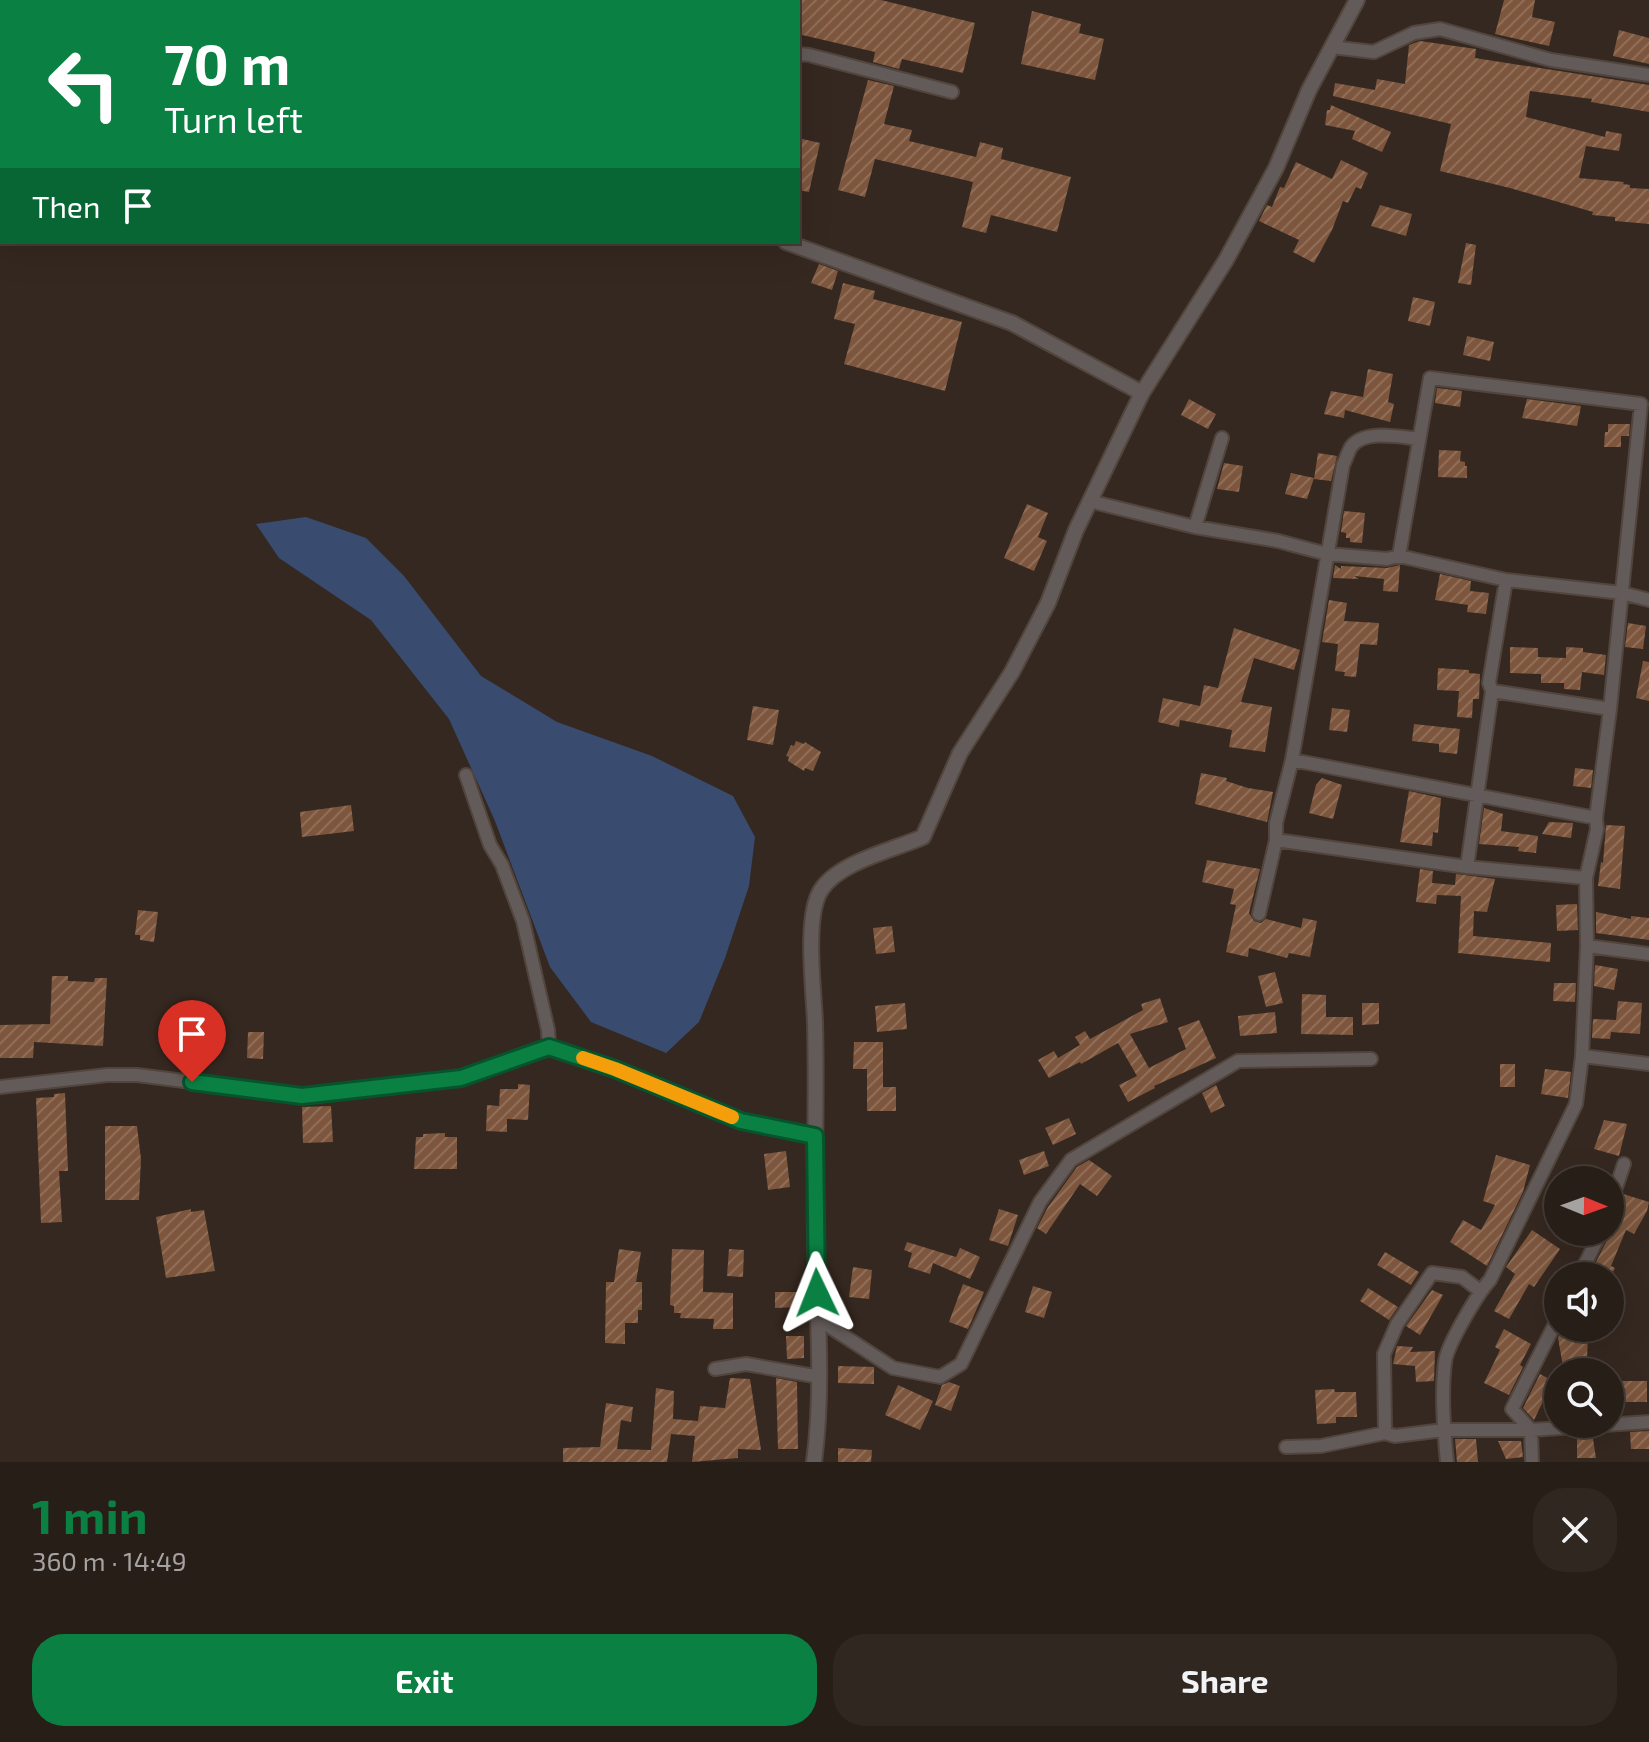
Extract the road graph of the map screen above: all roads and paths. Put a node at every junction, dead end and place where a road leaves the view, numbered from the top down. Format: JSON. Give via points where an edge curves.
{"nodes":[{"id":1,"x":1357,"y":0,"type":"edge"},
{"id":2,"x":1331,"y":47,"type":"junction"},
{"id":3,"x":800,"y":54,"type":"edge"},
{"id":4,"x":1649,"y":75,"type":"edge"},
{"id":5,"x":952,"y":92,"type":"dead end"},
{"id":6,"x":792,"y":244,"type":"edge"},
{"id":7,"x":1142,"y":393,"type":"junction"},
{"id":8,"x":1645,"y":403,"type":"edge"},
{"id":9,"x":1222,"y":438,"type":"dead end"},
{"id":10,"x":1419,"y":439,"type":"junction"},
{"id":11,"x":1089,"y":501,"type":"junction"},
{"id":12,"x":1195,"y":527,"type":"junction"},
{"id":13,"x":1327,"y":554,"type":"junction"},
{"id":14,"x":1399,"y":556,"type":"junction"},
{"id":15,"x":1506,"y":580,"type":"junction"},
{"id":16,"x":1622,"y":593,"type":"junction"},
{"id":17,"x":1649,"y":600,"type":"edge"},
{"id":18,"x":1492,"y":691,"type":"junction"},
{"id":19,"x":1610,"y":709,"type":"junction"},
{"id":20,"x":1292,"y":760,"type":"junction"},
{"id":21,"x":466,"y":775,"type":"dead end"},
{"id":22,"x":1478,"y":796,"type":"junction"},
{"id":23,"x":1596,"y":818,"type":"junction"},
{"id":24,"x":1276,"y":840,"type":"junction"},
{"id":25,"x":1467,"y":867,"type":"junction"},
{"id":26,"x":1586,"y":878,"type":"junction"},
{"id":27,"x":1259,"y":914,"type":"dead end"},
{"id":28,"x":1587,"y":946,"type":"junction"},
{"id":29,"x":1649,"y":954,"type":"edge"},
{"id":30,"x":549,"y":1047,"type":"junction"},
{"id":31,"x":1582,"y":1056,"type":"junction"},
{"id":32,"x":1371,"y":1059,"type":"dead end"},
{"id":33,"x":1649,"y":1064,"type":"edge"},
{"id":34,"x":0,"y":1087,"type":"edge"},
{"id":35,"x":815,"y":1136,"type":"junction"},
{"id":36,"x":1480,"y":1291,"type":"junction"},
{"id":37,"x":818,"y":1319,"type":"junction"},
{"id":38,"x":1546,"y":1342,"type":"edge"},
{"id":39,"x":715,"y":1369,"type":"dead end"},
{"id":40,"x":820,"y":1377,"type":"junction"},
{"id":41,"x":1649,"y":1422,"type":"edge"},
{"id":42,"x":1444,"y":1430,"type":"junction"},
{"id":43,"x":1531,"y":1430,"type":"junction"},
{"id":44,"x":1385,"y":1433,"type":"junction"},
{"id":45,"x":1286,"y":1447,"type":"dead end"},
{"id":46,"x":814,"y":1462,"type":"edge"},
{"id":47,"x":1447,"y":1462,"type":"edge"},
{"id":48,"x":1532,"y":1462,"type":"edge"}],
"edges":[{"from":1,"to":2,"type":"street"},
{"from":2,"to":4,"type":"street","via":[[1374,52],[1414,33],[1440,29],[1551,60]]},
{"from":2,"to":7,"type":"street","via":[[1276,168],[1226,260]]},
{"from":3,"to":5,"type":"street"},
{"from":6,"to":7,"type":"street","via":[[1012,323]]},
{"from":7,"to":11,"type":"street"},
{"from":8,"to":10,"type":"street","via":[[1430,378]]},
{"from":8,"to":16,"type":"street"},
{"from":9,"to":12,"type":"street"},
{"from":10,"to":13,"type":"street","via":[[1370,437],[1351,446]]},
{"from":10,"to":14,"type":"street"},
{"from":11,"to":12,"type":"street"},
{"from":11,"to":35,"type":"street","via":[[1048,603],[960,753],[923,837],[853,865],[819,892],[811,964]]},
{"from":12,"to":13,"type":"street"},
{"from":13,"to":14,"type":"street"},
{"from":13,"to":20,"type":"street"},
{"from":14,"to":15,"type":"street"},
{"from":15,"to":16,"type":"street"},
{"from":15,"to":18,"type":"street"},
{"from":16,"to":17,"type":"street"},
{"from":16,"to":19,"type":"street"},
{"from":18,"to":19,"type":"street"},
{"from":18,"to":22,"type":"street"},
{"from":19,"to":23,"type":"street"},
{"from":20,"to":22,"type":"street"},
{"from":20,"to":24,"type":"street"},
{"from":21,"to":30,"type":"street","via":[[523,921]]},
{"from":22,"to":23,"type":"street"},
{"from":22,"to":25,"type":"street"},
{"from":23,"to":26,"type":"street"},
{"from":24,"to":25,"type":"street"},
{"from":24,"to":27,"type":"street"},
{"from":25,"to":26,"type":"street"},
{"from":26,"to":28,"type":"street"},
{"from":28,"to":29,"type":"street"},
{"from":28,"to":31,"type":"street"},
{"from":30,"to":34,"type":"street","via":[[461,1078],[302,1096],[137,1075]]},
{"from":30,"to":35,"type":"street","via":[[741,1121]]},
{"from":31,"to":33,"type":"street"},
{"from":31,"to":36,"type":"street","via":[[1576,1104]]},
{"from":32,"to":37,"type":"street","via":[[1238,1061],[1071,1160],[1040,1202],[961,1364],[940,1377],[893,1368]]},
{"from":35,"to":37,"type":"street"},
{"from":36,"to":42,"type":"street","via":[[1445,1358]]},
{"from":36,"to":44,"type":"street","via":[[1462,1277],[1432,1273],[1397,1324],[1384,1354]]},
{"from":37,"to":40,"type":"street"},
{"from":38,"to":43,"type":"street","via":[[1512,1409]]},
{"from":39,"to":40,"type":"street","via":[[746,1364]]},
{"from":40,"to":46,"type":"street"},
{"from":41,"to":43,"type":"street"},
{"from":42,"to":43,"type":"street"},
{"from":42,"to":44,"type":"street"},
{"from":42,"to":47,"type":"street"},
{"from":43,"to":48,"type":"street"},
{"from":44,"to":45,"type":"street"}]}
